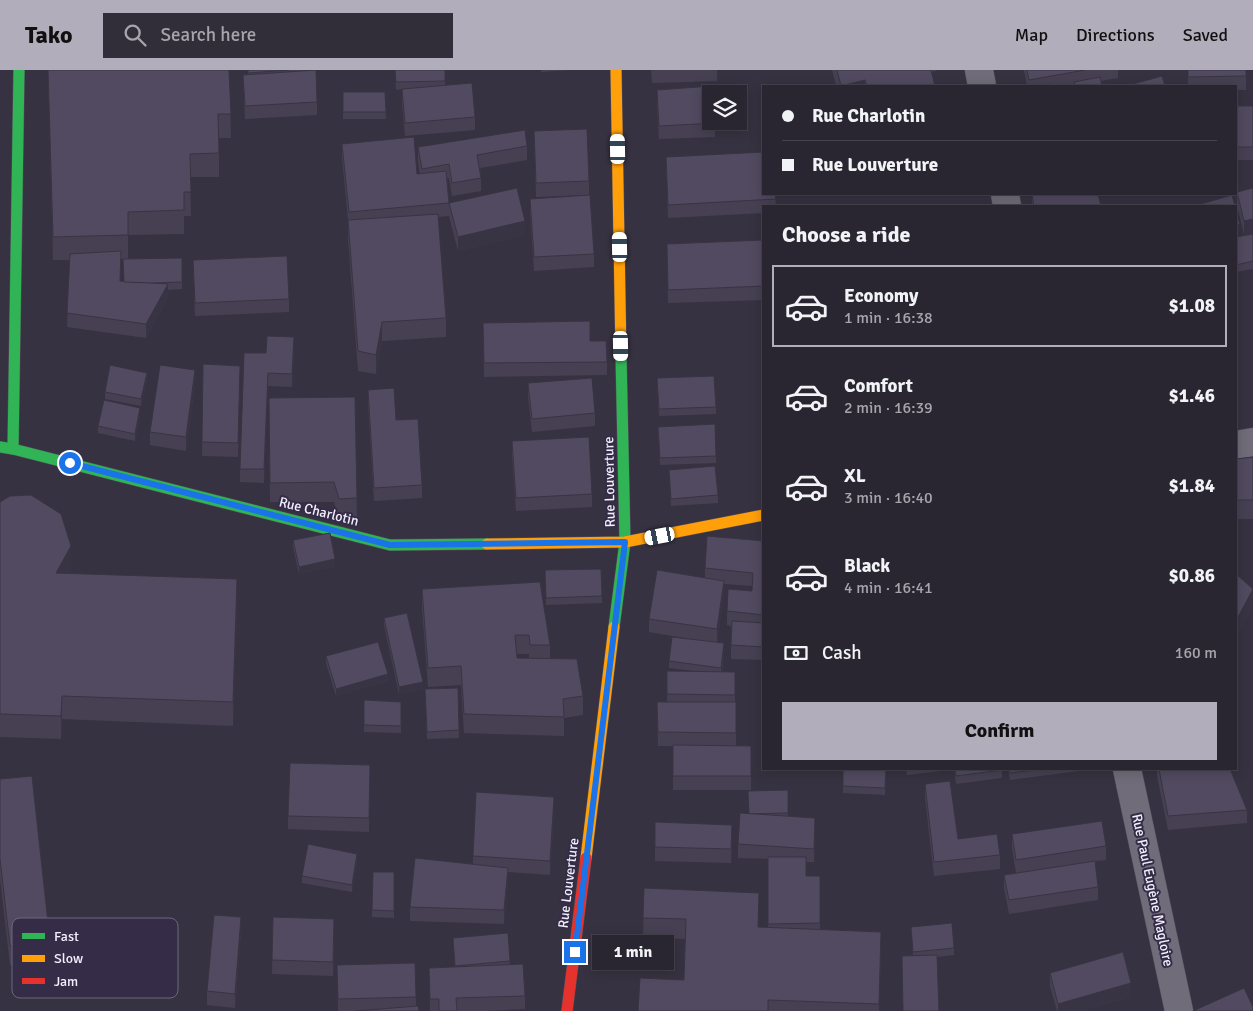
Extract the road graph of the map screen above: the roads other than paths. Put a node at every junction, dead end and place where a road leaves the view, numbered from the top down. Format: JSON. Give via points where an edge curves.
{"nodes":[{"id":1,"x":19,"y":70,"type":"edge"},
{"id":2,"x":616,"y":70,"type":"edge"},
{"id":3,"x":979,"y":70,"type":"edge"},
{"id":4,"x":982,"y":85,"type":"edge"},
{"id":5,"x":1253,"y":442,"type":"edge"},
{"id":6,"x":1237,"y":445,"type":"edge"},
{"id":7,"x":0,"y":447,"type":"edge"},
{"id":8,"x":13,"y":448,"type":"junction"},
{"id":9,"x":762,"y":515,"type":"edge"},
{"id":10,"x":625,"y":542,"type":"junction"},
{"id":11,"x":1127,"y":770,"type":"edge"},
{"id":12,"x":567,"y":1011,"type":"edge"},
{"id":13,"x":1179,"y":1011,"type":"edge"}],
"edges":[{"from":1,"to":8,"type":"street"},
{"from":2,"to":10,"type":"street","name":"Rue Louverture"},
{"from":3,"to":4,"type":"street"},
{"from":5,"to":6,"type":"street"},
{"from":7,"to":8,"type":"street","name":"Rue Charlotin"},
{"from":8,"to":10,"type":"street","name":"Rue Charlotin","via":[[390,545]]},
{"from":9,"to":10,"type":"street","name":"Rue Charlotin"},
{"from":10,"to":12,"type":"street","name":"Rue Louverture"},
{"from":11,"to":13,"type":"street","name":"Rue Paul Eugène Magloire"}]}
